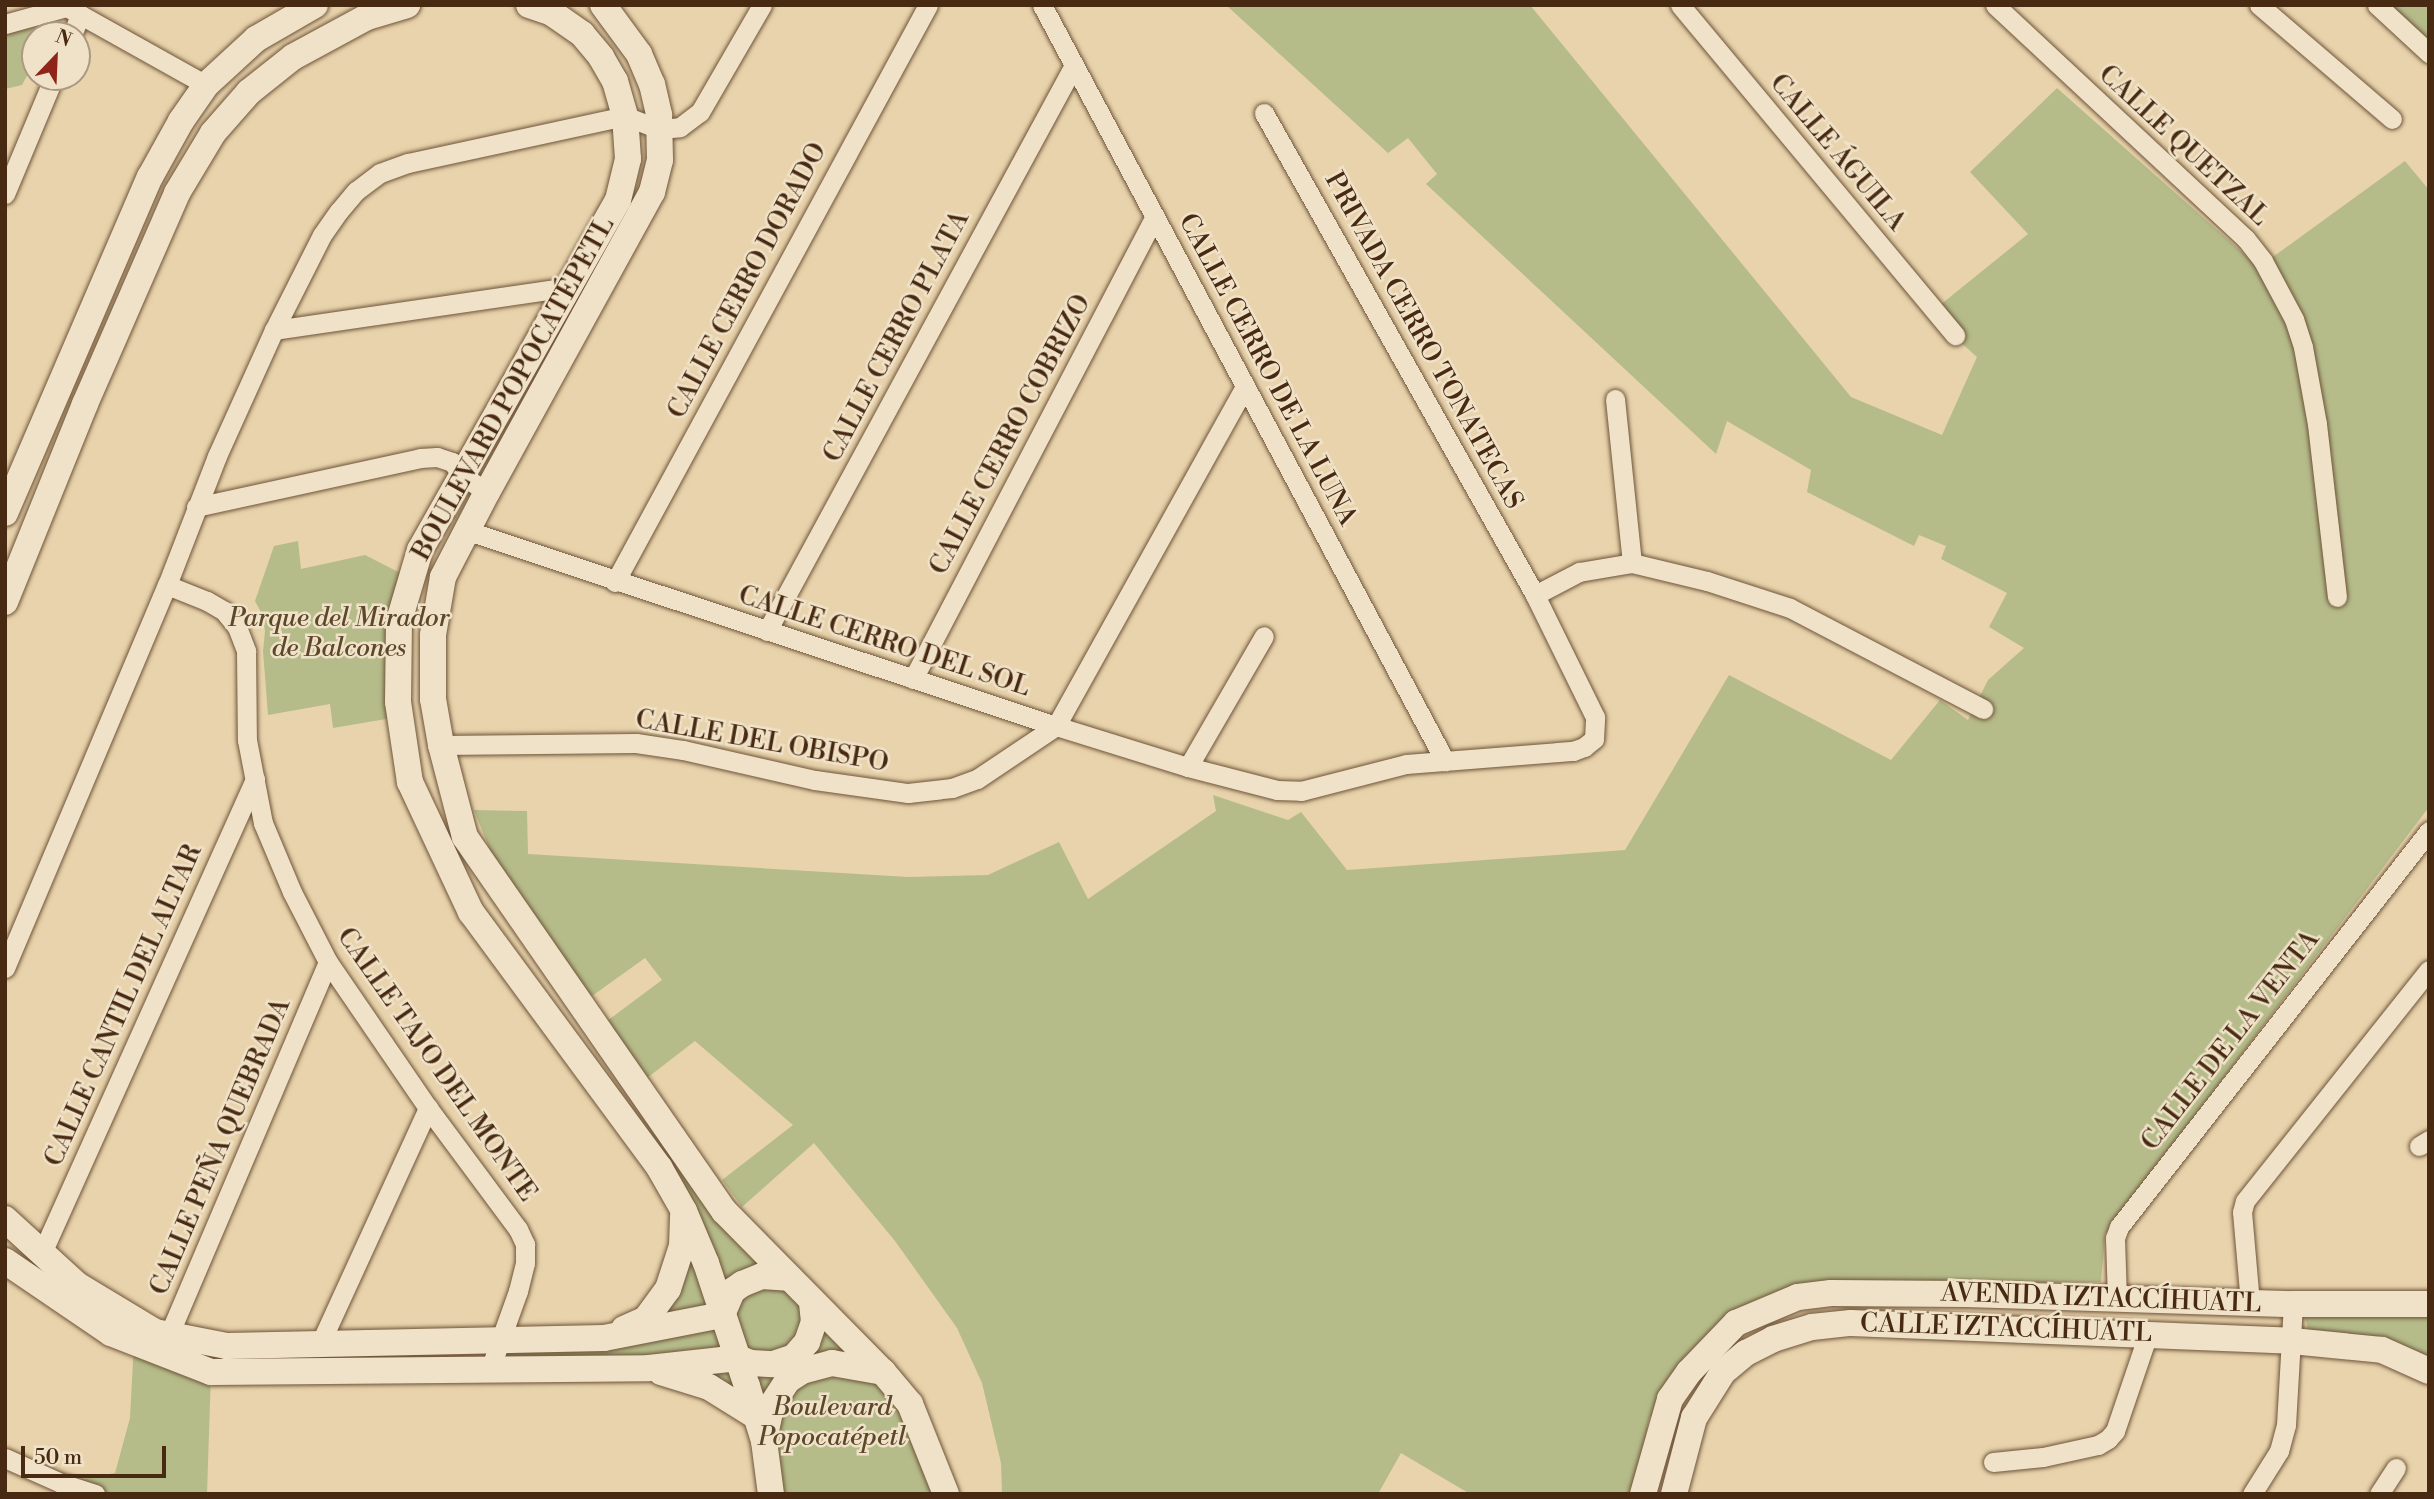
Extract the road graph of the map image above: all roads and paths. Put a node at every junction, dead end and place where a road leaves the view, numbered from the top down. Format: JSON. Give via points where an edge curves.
{"nodes":[{"id":1,"x":314,"y":5,"type":"edge"},
{"id":2,"x":407,"y":5,"type":"edge"},
{"id":3,"x":529,"y":5,"type":"edge"},
{"id":4,"x":762,"y":5,"type":"edge"},
{"id":5,"x":928,"y":5,"type":"edge"},
{"id":6,"x":1042,"y":5,"type":"edge"},
{"id":7,"x":1680,"y":5,"type":"edge"},
{"id":8,"x":1995,"y":5,"type":"edge"},
{"id":9,"x":2259,"y":5,"type":"edge"},
{"id":10,"x":2377,"y":5,"type":"edge"},
{"id":11,"x":606,"y":6,"type":"edge"},
{"id":12,"x":69,"y":9,"type":"edge"},
{"id":13,"x":5,"y":24,"type":"edge"},
{"id":14,"x":2429,"y":53,"type":"edge"},
{"id":15,"x":228,"y":65,"type":"junction"},
{"id":16,"x":1073,"y":67,"type":"junction"},
{"id":17,"x":206,"y":85,"type":"junction"},
{"id":18,"x":48,"y":91,"type":"edge"},
{"id":19,"x":249,"y":92,"type":"junction"},
{"id":20,"x":1264,"y":113,"type":"dead end"},
{"id":21,"x":625,"y":116,"type":"junction"},
{"id":22,"x":2392,"y":119,"type":"dead end"},
{"id":23,"x":659,"y":129,"type":"junction"},
{"id":24,"x":150,"y":177,"type":"junction"},
{"id":25,"x":5,"y":193,"type":"edge"},
{"id":26,"x":177,"y":193,"type":"junction"},
{"id":27,"x":1155,"y":216,"type":"junction"},
{"id":28,"x":569,"y":286,"type":"junction"},
{"id":29,"x":274,"y":330,"type":"junction"},
{"id":30,"x":1955,"y":335,"type":"dead end"},
{"id":31,"x":1245,"y":386,"type":"junction"},
{"id":32,"x":1615,"y":400,"type":"dead end"},
{"id":33,"x":463,"y":476,"type":"junction"},
{"id":34,"x":487,"y":492,"type":"junction"},
{"id":35,"x":196,"y":507,"type":"junction"},
{"id":36,"x":5,"y":513,"type":"edge"},
{"id":37,"x":468,"y":531,"type":"junction"},
{"id":38,"x":1632,"y":563,"type":"junction"},
{"id":39,"x":416,"y":564,"type":"junction"},
{"id":40,"x":446,"y":573,"type":"junction"},
{"id":41,"x":615,"y":582,"type":"junction"},
{"id":42,"x":167,"y":585,"type":"junction"},
{"id":43,"x":1535,"y":595,"type":"junction"},
{"id":44,"x":2337,"y":597,"type":"dead end"},
{"id":45,"x":5,"y":602,"type":"edge"},
{"id":46,"x":767,"y":631,"type":"junction"},
{"id":47,"x":1264,"y":636,"type":"dead end"},
{"id":48,"x":913,"y":679,"type":"junction"},
{"id":49,"x":1983,"y":709,"type":"dead end"},
{"id":50,"x":1056,"y":726,"type":"junction"},
{"id":51,"x":441,"y":745,"type":"junction"},
{"id":52,"x":1445,"y":761,"type":"junction"},
{"id":53,"x":1188,"y":767,"type":"junction"},
{"id":54,"x":255,"y":779,"type":"junction"},
{"id":55,"x":2429,"y":831,"type":"edge"},
{"id":56,"x":328,"y":962,"type":"junction"},
{"id":57,"x":5,"y":968,"type":"edge"},
{"id":58,"x":2429,"y":970,"type":"edge"},
{"id":59,"x":428,"y":1108,"type":"junction"},
{"id":60,"x":684,"y":1211,"type":"junction"},
{"id":61,"x":5,"y":1219,"type":"edge"},
{"id":62,"x":41,"y":1255,"type":"junction"},
{"id":63,"x":5,"y":1261,"type":"edge"},
{"id":64,"x":788,"y":1278,"type":"junction"},
{"id":65,"x":2117,"y":1298,"type":"junction"},
{"id":66,"x":812,"y":1303,"type":"junction"},
{"id":67,"x":2250,"y":1303,"type":"junction"},
{"id":68,"x":2293,"y":1304,"type":"junction"},
{"id":69,"x":2429,"y":1304,"type":"edge"},
{"id":70,"x":722,"y":1315,"type":"junction"},
{"id":71,"x":2148,"y":1334,"type":"junction"},
{"id":72,"x":604,"y":1338,"type":"junction"},
{"id":73,"x":500,"y":1339,"type":"junction"},
{"id":74,"x":2292,"y":1340,"type":"junction"},
{"id":75,"x":166,"y":1344,"type":"junction"},
{"id":76,"x":320,"y":1344,"type":"junction"},
{"id":77,"x":738,"y":1358,"type":"junction"},
{"id":78,"x":649,"y":1368,"type":"junction"},
{"id":79,"x":490,"y":1370,"type":"junction"},
{"id":80,"x":2429,"y":1371,"type":"edge"},
{"id":81,"x":883,"y":1372,"type":"junction"},
{"id":82,"x":754,"y":1415,"type":"junction"},
{"id":83,"x":764,"y":1441,"type":"junction"},
{"id":84,"x":5,"y":1458,"type":"edge"},
{"id":85,"x":1993,"y":1462,"type":"dead end"},
{"id":86,"x":2396,"y":1468,"type":"dead end"},
{"id":87,"x":58,"y":1489,"type":"edge"},
{"id":88,"x":768,"y":1493,"type":"edge"},
{"id":89,"x":95,"y":1494,"type":"edge"},
{"id":90,"x":946,"y":1494,"type":"edge"},
{"id":91,"x":1643,"y":1494,"type":"edge"},
{"id":92,"x":1674,"y":1494,"type":"edge"},
{"id":93,"x":2252,"y":1494,"type":"edge"},
{"id":94,"x":2379,"y":1494,"type":"edge"}],
"edges":[{"from":1,"to":15,"type":"street","via":[[256,40]]},
{"from":2,"to":19,"type":"street","via":[[367,17],[304,51]]},
{"from":3,"to":21,"type":"street","name":"BOULEVARD POPOCATÉPETL","via":[[552,13],[582,34],[615,82]]},
{"from":4,"to":23,"type":"street","via":[[700,111],[680,127]]},
{"from":5,"to":41,"type":"street","name":"CALLE CERRO DORADO"},
{"from":6,"to":16,"type":"street","name":"CALLE CERRO DE LA LUNA"},
{"from":7,"to":30,"type":"street","name":"CALLE ÁGUILA"},
{"from":8,"to":44,"type":"street","name":"CALLE QUETZAL","via":[[2246,239],[2263,261],[2294,319],[2303,347],[2318,425]]},
{"from":9,"to":22,"type":"street"},
{"from":10,"to":14,"type":"street"},
{"from":11,"to":23,"type":"street","name":"BOULEVARD POPOCATÉPETL","via":[[652,84]]},
{"from":12,"to":13,"type":"street"},
{"from":12,"to":17,"type":"street"},
{"from":15,"to":17,"type":"street"},
{"from":15,"to":19,"type":"street","via":[[247,78]]},
{"from":16,"to":27,"type":"street","name":"CALLE CERRO DE LA LUNA"},
{"from":16,"to":46,"type":"street","name":"CALLE CERRO PLATA"},
{"from":17,"to":24,"type":"street"},
{"from":18,"to":25,"type":"street"},
{"from":19,"to":26,"type":"street","via":[[213,133]]},
{"from":20,"to":43,"type":"street","name":"PRIVADA CERRO TONATECAS"},
{"from":21,"to":23,"type":"street"},
{"from":21,"to":28,"type":"street","name":"BOULEVARD POPOCATÉPETL","via":[[628,159],[618,200]]},
{"from":21,"to":29,"type":"street","via":[[380,173],[356,191],[321,235]]},
{"from":23,"to":34,"type":"street","name":"BOULEVARD POPOCATÉPETL","via":[[660,160],[652,192]]},
{"from":24,"to":26,"type":"street"},
{"from":24,"to":36,"type":"street"},
{"from":26,"to":45,"type":"street"},
{"from":27,"to":31,"type":"street","name":"CALLE CERRO DE LA LUNA"},
{"from":27,"to":48,"type":"street","name":"CALLE CERRO COBRIZO"},
{"from":28,"to":29,"type":"street"},
{"from":28,"to":33,"type":"street","name":"BOULEVARD POPOCATÉPETL"},
{"from":29,"to":35,"type":"street"},
{"from":31,"to":50,"type":"street"},
{"from":31,"to":52,"type":"street","name":"CALLE CERRO DE LA LUNA"},
{"from":32,"to":38,"type":"street"},
{"from":33,"to":34,"type":"street"},
{"from":33,"to":35,"type":"street","via":[[452,463],[437,457],[420,458]]},
{"from":33,"to":39,"type":"street","name":"BOULEVARD POPOCATÉPETL"},
{"from":34,"to":37,"type":"street","name":"BOULEVARD POPOCATÉPETL"},
{"from":35,"to":42,"type":"street"},
{"from":37,"to":40,"type":"street","name":"BOULEVARD POPOCATÉPETL"},
{"from":37,"to":41,"type":"street","name":"CALLE CERRO DEL SOL"},
{"from":38,"to":43,"type":"street","via":[[1579,572]]},
{"from":38,"to":49,"type":"street","via":[[1790,608]]},
{"from":39,"to":40,"type":"street"},
{"from":39,"to":60,"type":"street","name":"BOULEVARD POPOCATÉPETL","via":[[399,621],[398,702],[410,782],[471,912],[659,1167]]},
{"from":40,"to":51,"type":"street","name":"BOULEVARD POPOCATÉPETL","via":[[433,635],[433,699]]},
{"from":41,"to":46,"type":"street","name":"CALLE CERRO DEL SOL"},
{"from":42,"to":54,"type":"street","name":"CALLE TAJO DEL MONTE","via":[[216,606],[237,627],[246,651],[247,740]]},
{"from":42,"to":57,"type":"street"},
{"from":43,"to":52,"type":"street","name":"PRIVADA CERRO TONATECAS","via":[[1595,718],[1594,738],[1573,751]]},
{"from":46,"to":48,"type":"street","name":"CALLE CERRO DEL SOL"},
{"from":47,"to":53,"type":"street"},
{"from":48,"to":50,"type":"street","name":"CALLE CERRO DEL SOL"},
{"from":50,"to":51,"type":"street","name":"CALLE DEL OBISPO","via":[[977,779],[952,788],[908,793],[816,780],[636,743]]},
{"from":50,"to":53,"type":"street","name":"CALLE CERRO DEL SOL"},
{"from":51,"to":64,"type":"street","name":"BOULEVARD POPOCATÉPETL","via":[[465,837],[724,1211]]},
{"from":52,"to":53,"type":"street","name":"CALLE CERRO DEL SOL","via":[[1396,765],[1287,792]]},
{"from":54,"to":56,"type":"street","name":"CALLE TAJO DEL MONTE","via":[[264,823]]},
{"from":54,"to":62,"type":"street","name":"CALLE CANTIL DEL ALTAR"},
{"from":55,"to":65,"type":"street","name":"CALLE DE LA VENTA","via":[[2119,1227],[2115,1238]]},
{"from":56,"to":59,"type":"street","name":"CALLE TAJO DEL MONTE"},
{"from":56,"to":75,"type":"street","name":"CALLE PEÑA QUEBRADA"},
{"from":58,"to":67,"type":"street","via":[[2245,1201],[2242,1212]]},
{"from":59,"to":73,"type":"street","name":"CALLE TAJO DEL MONTE","via":[[525,1244],[523,1272]]},
{"from":59,"to":76,"type":"street"},
{"from":60,"to":70,"type":"street","name":"BOULEVARD POPOCATÉPETL"},
{"from":60,"to":72,"type":"street","via":[[682,1246],[659,1304],[646,1319]]},
{"from":61,"to":62,"type":"street"},
{"from":62,"to":75,"type":"street","via":[[77,1285],[155,1332]]},
{"from":63,"to":75,"type":"street","via":[[111,1333]]},
{"from":64,"to":66,"type":"street","name":"BOULEVARD POPOCATÉPETL"},
{"from":64,"to":70,"type":"street","via":[[762,1276],[742,1284],[732,1291]]},
{"from":65,"to":67,"type":"street","name":"AVENIDA IZTACCÍHUATL"},
{"from":65,"to":91,"type":"street","name":"AVENIDA IZTACCÍHUATL","via":[[1831,1293],[1798,1297],[1764,1310],[1736,1323],[1712,1345],[1670,1399]]},
{"from":66,"to":77,"type":"street","via":[[811,1332],[793,1357],[773,1364]]},
{"from":66,"to":81,"type":"street","name":"BOULEVARD POPOCATÉPETL"},
{"from":67,"to":68,"type":"street","name":"AVENIDA IZTACCÍHUATL"},
{"from":68,"to":69,"type":"street"},
{"from":68,"to":74,"type":"street"},
{"from":70,"to":72,"type":"street"},
{"from":70,"to":77,"type":"street","name":"BOULEVARD POPOCATÉPETL"},
{"from":71,"to":74,"type":"street","name":"CALLE IZTACCÍHUATL"},
{"from":71,"to":85,"type":"street","via":[[2115,1431],[2108,1439],[2098,1446]]},
{"from":71,"to":92,"type":"street","name":"CALLE IZTACCÍHUATL","via":[[1851,1323],[1812,1327],[1773,1339],[1723,1372],[1707,1394],[1693,1419]]},
{"from":72,"to":73,"type":"street"},
{"from":73,"to":76,"type":"street"},
{"from":73,"to":79,"type":"street","name":"CALLE TAJO DEL MONTE"},
{"from":74,"to":80,"type":"street","name":"CALLE IZTACCÍHUATL","via":[[2382,1350]]},
{"from":74,"to":93,"type":"street","via":[[2286,1426],[2279,1451]]},
{"from":75,"to":76,"type":"street"},
{"from":75,"to":79,"type":"street","via":[[211,1372]]},
{"from":77,"to":78,"type":"street"},
{"from":77,"to":82,"type":"street","name":"BOULEVARD POPOCATÉPETL"},
{"from":78,"to":79,"type":"street"},
{"from":78,"to":82,"type":"street","via":[[709,1387]]},
{"from":81,"to":83,"type":"street","via":[[832,1363],[802,1371],[788,1380],[771,1406]]},
{"from":81,"to":90,"type":"street","name":"BOULEVARD POPOCATÉPETL","via":[[911,1404]]},
{"from":82,"to":83,"type":"street","name":"BOULEVARD POPOCATÉPETL"},
{"from":83,"to":88,"type":"street","name":"BOULEVARD POPOCATÉPETL"},
{"from":84,"to":87,"type":"street"},
{"from":86,"to":94,"type":"street"},
{"from":87,"to":89,"type":"street"}]}
